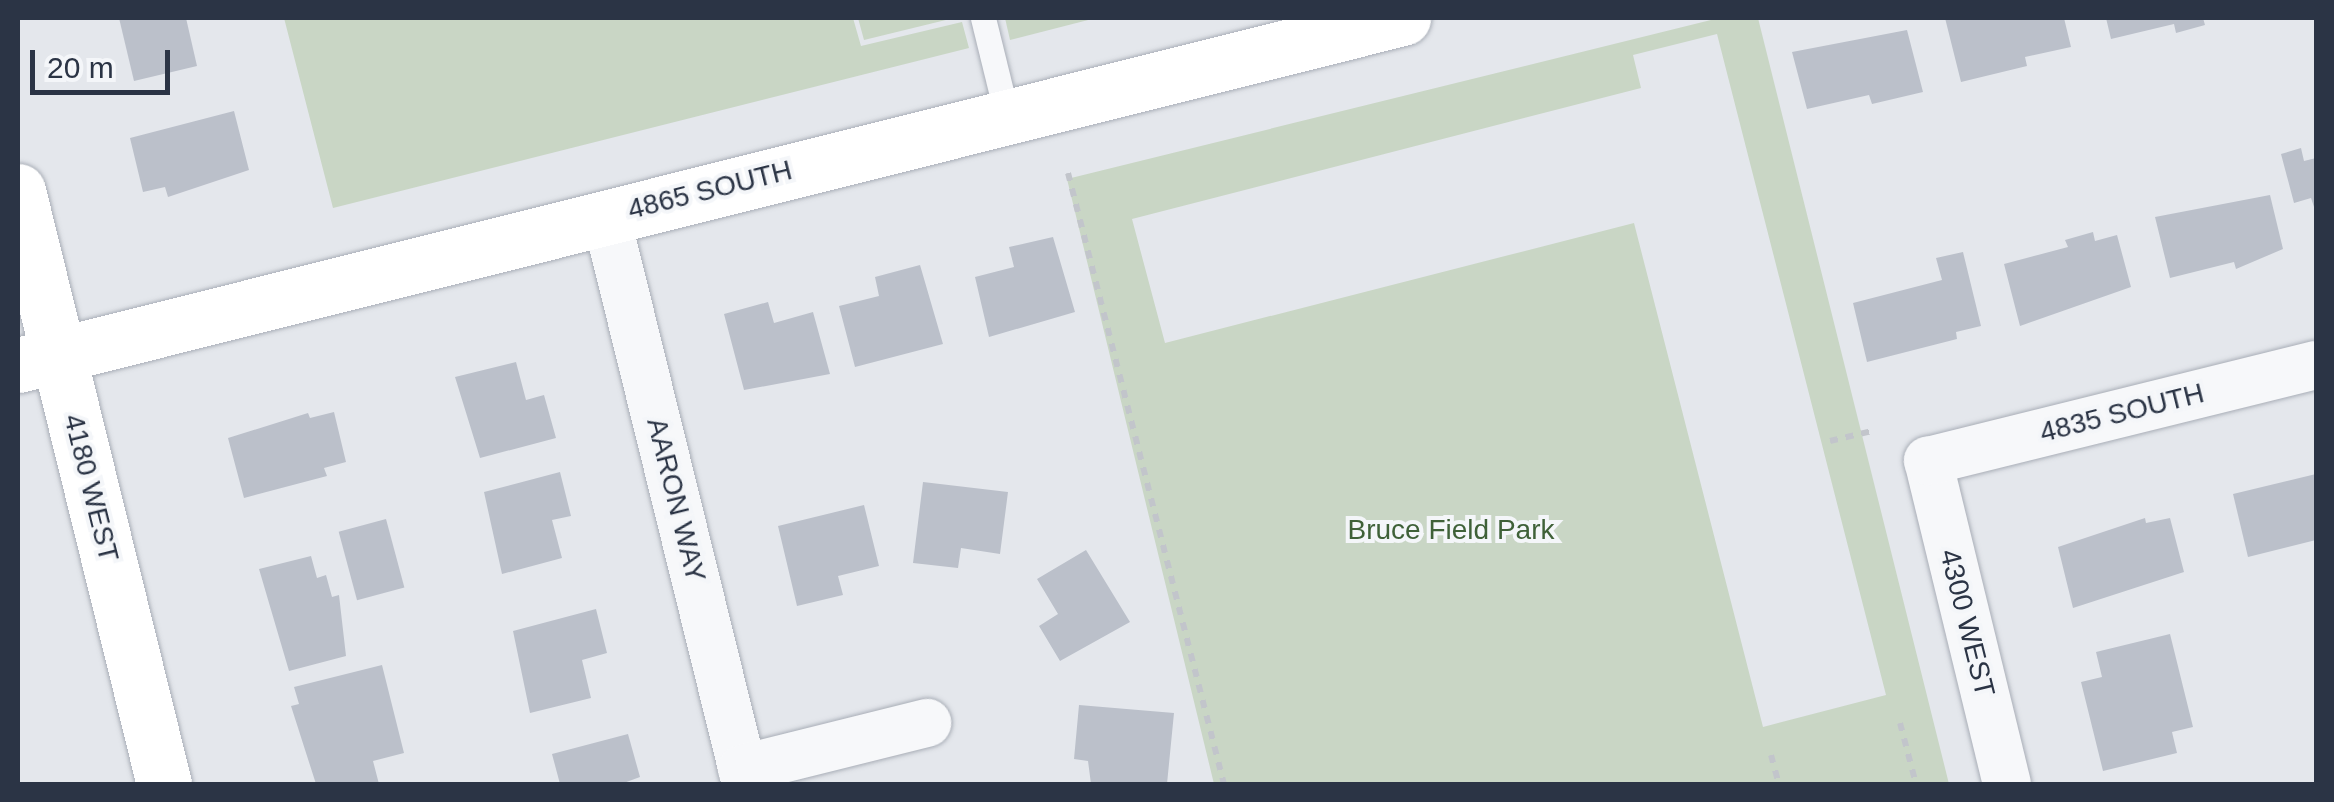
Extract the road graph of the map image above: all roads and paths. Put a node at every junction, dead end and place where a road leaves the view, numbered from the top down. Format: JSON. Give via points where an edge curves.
{"nodes":[{"id":1,"x":983,"y":18,"type":"edge"},
{"id":2,"x":1403,"y":18,"type":"edge"},
{"id":3,"x":1329,"y":26,"type":"edge"},
{"id":4,"x":1007,"y":116,"type":"junction"},
{"id":5,"x":1068,"y":173,"type":"dead end"},
{"id":6,"x":18,"y":191,"type":"edge"},
{"id":7,"x":606,"y":216,"type":"junction"},
{"id":8,"x":38,"y":360,"type":"edge"},
{"id":9,"x":2316,"y":365,"type":"edge"},
{"id":10,"x":1876,"y":430,"type":"dead end"},
{"id":11,"x":1830,"y":441,"type":"dead end"},
{"id":12,"x":1928,"y":461,"type":"joint"},
{"id":13,"x":1900,"y":723,"type":"dead end"},
{"id":14,"x":928,"y":724,"type":"dead end"},
{"id":15,"x":1771,"y":755,"type":"dead end"},
{"id":16,"x":744,"y":777,"type":"edge"},
{"id":17,"x":164,"y":784,"type":"edge"},
{"id":18,"x":1224,"y":784,"type":"edge"},
{"id":19,"x":1778,"y":784,"type":"edge"},
{"id":20,"x":1916,"y":784,"type":"edge"},
{"id":21,"x":2007,"y":784,"type":"edge"}],
"edges":[{"from":1,"to":4,"type":"lane"},
{"from":2,"to":3,"type":"street","name":"4865 SOUTH"},
{"from":3,"to":4,"type":"street","name":"4865 SOUTH"},
{"from":4,"to":7,"type":"street","name":"4865 SOUTH"},
{"from":5,"to":18,"type":"path"},
{"from":6,"to":8,"type":"street","name":"4180 WEST"},
{"from":7,"to":8,"type":"street","name":"4865 SOUTH"},
{"from":7,"to":16,"type":"street","name":"AARON WAY"},
{"from":8,"to":17,"type":"street","name":"4180 WEST"},
{"from":9,"to":12,"type":"street","name":"4835 SOUTH"},
{"from":10,"to":11,"type":"path"},
{"from":12,"to":21,"type":"street","name":"4300 WEST"},
{"from":13,"to":20,"type":"path"},
{"from":14,"to":16,"type":"street"},
{"from":15,"to":19,"type":"path"}]}
